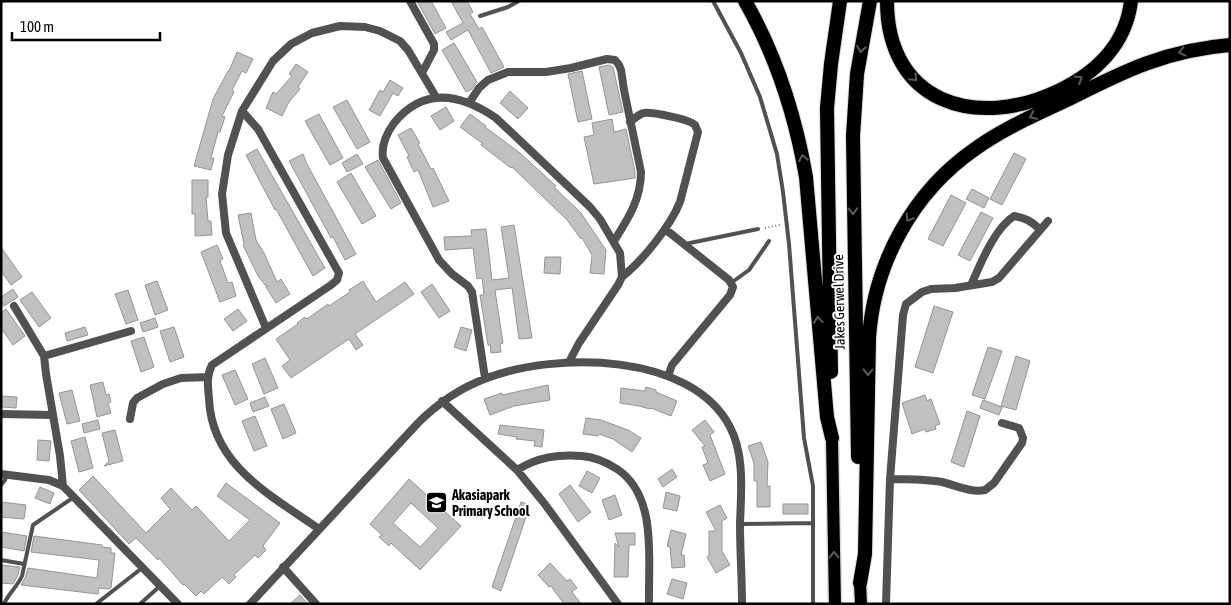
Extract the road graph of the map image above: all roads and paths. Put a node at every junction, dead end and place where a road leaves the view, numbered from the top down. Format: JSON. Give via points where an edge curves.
{"nodes":[{"id":1,"x":410,"y":1,"type":"edge"},
{"id":2,"x":518,"y":1,"type":"edge"},
{"id":3,"x":713,"y":1,"type":"edge"},
{"id":4,"x":745,"y":1,"type":"edge"},
{"id":5,"x":840,"y":1,"type":"edge"},
{"id":6,"x":870,"y":1,"type":"edge"},
{"id":7,"x":887,"y":1,"type":"edge"},
{"id":8,"x":1131,"y":1,"type":"edge"},
{"id":9,"x":480,"y":16,"type":"dead end"},
{"id":10,"x":1230,"y":45,"type":"edge"},
{"id":11,"x":422,"y":73,"type":"junction"},
{"id":12,"x":436,"y":97,"type":"junction"},
{"id":13,"x":469,"y":103,"type":"junction"},
{"id":14,"x":627,"y":105,"type":"junction"},
{"id":15,"x":242,"y":111,"type":"junction"},
{"id":16,"x":643,"y":113,"type":"junction"},
{"id":17,"x":630,"y":122,"type":"junction"},
{"id":18,"x":1048,"y":221,"type":"dead end"},
{"id":19,"x":787,"y":224,"type":"junction"},
{"id":20,"x":665,"y":229,"type":"junction"},
{"id":21,"x":758,"y":229,"type":"joint"},
{"id":22,"x":1040,"y":230,"type":"junction"},
{"id":23,"x":614,"y":241,"type":"junction"},
{"id":24,"x":770,"y":241,"type":"dead end"},
{"id":25,"x":685,"y":244,"type":"junction"},
{"id":26,"x":622,"y":277,"type":"junction"},
{"id":27,"x":731,"y":283,"type":"junction"},
{"id":28,"x":971,"y":284,"type":"junction"},
{"id":29,"x":14,"y":306,"type":"dead end"},
{"id":30,"x":266,"y":328,"type":"junction"},
{"id":31,"x":131,"y":331,"type":"dead end"},
{"id":32,"x":44,"y":356,"type":"junction"},
{"id":33,"x":569,"y":362,"type":"junction"},
{"id":34,"x":668,"y":376,"type":"junction"},
{"id":35,"x":208,"y":377,"type":"junction"},
{"id":36,"x":485,"y":378,"type":"junction"},
{"id":37,"x":442,"y":401,"type":"junction"},
{"id":38,"x":1,"y":414,"type":"edge"},
{"id":39,"x":52,"y":415,"type":"junction"},
{"id":40,"x":130,"y":419,"type":"dead end"},
{"id":41,"x":1002,"y":423,"type":"dead end"},
{"id":42,"x":832,"y":438,"type":"junction"},
{"id":43,"x":517,"y":470,"type":"junction"},
{"id":44,"x":4,"y":474,"type":"edge"},
{"id":45,"x":890,"y":479,"type":"junction"},
{"id":46,"x":1,"y":486,"type":"edge"},
{"id":47,"x":63,"y":486,"type":"junction"},
{"id":48,"x":74,"y":498,"type":"junction"},
{"id":49,"x":813,"y":523,"type":"junction"},
{"id":50,"x":740,"y":524,"type":"junction"},
{"id":51,"x":319,"y":529,"type":"junction"},
{"id":52,"x":1,"y":560,"type":"edge"},
{"id":53,"x":24,"y":564,"type":"junction"},
{"id":54,"x":284,"y":566,"type":"junction"},
{"id":55,"x":142,"y":568,"type":"junction"},
{"id":56,"x":860,"y":583,"type":"junction"},
{"id":57,"x":160,"y":586,"type":"junction"},
{"id":58,"x":4,"y":604,"type":"edge"},
{"id":59,"x":96,"y":604,"type":"edge"},
{"id":60,"x":140,"y":604,"type":"edge"},
{"id":61,"x":178,"y":604,"type":"edge"},
{"id":62,"x":250,"y":604,"type":"edge"},
{"id":63,"x":316,"y":604,"type":"edge"},
{"id":64,"x":618,"y":604,"type":"edge"},
{"id":65,"x":649,"y":604,"type":"edge"},
{"id":66,"x":742,"y":604,"type":"edge"},
{"id":67,"x":813,"y":604,"type":"edge"},
{"id":68,"x":835,"y":604,"type":"edge"},
{"id":69,"x":860,"y":604,"type":"edge"},
{"id":70,"x":886,"y":604,"type":"edge"}],
"edges":[{"from":1,"to":11,"type":"street","via":[[434,44]]},
{"from":2,"to":9,"type":"lane"},
{"from":3,"to":19,"type":"lane","via":[[760,97],[776,154]]},
{"from":42,"to":4,"type":"highway","one_way":true,"via":[[827,417],[802,151],[780,74]]},
{"from":5,"to":42,"type":"highway","name":"Jakes Gerwel Drive","via":[[827,117]]},
{"from":6,"to":56,"type":"highway","name":"Jakes Gerwel Drive","one_way":true,"via":[[857,74],[852,136]]},
{"from":7,"to":8,"type":"highway","one_way":true,"via":[[893,44],[913,77],[945,100],[983,109],[1034,100],[1063,88],[1092,70],[1109,55],[1119,39]]},
{"from":10,"to":56,"type":"highway","one_way":true,"via":[[1176,53],[1138,66],[1000,133],[975,148],[948,171],[910,216],[883,269],[872,315],[865,554]]},
{"from":11,"to":12,"type":"street"},
{"from":11,"to":15,"type":"street","via":[[408,50],[391,36],[365,27],[333,28],[312,33],[282,51]]},
{"from":12,"to":13,"type":"street"},
{"from":12,"to":36,"type":"street","via":[[403,111],[384,141],[383,158],[439,260],[472,292]]},
{"from":13,"to":14,"type":"street","via":[[488,80],[503,74],[557,71],[611,59],[621,70]]},
{"from":13,"to":23,"type":"street","via":[[496,118],[584,201]]},
{"from":14,"to":16,"type":"street"},
{"from":14,"to":17,"type":"street"},
{"from":15,"to":30,"type":"street","via":[[228,155],[222,194],[223,215],[230,246]]},
{"from":15,"to":30,"type":"street","via":[[258,129],[339,273],[331,285]]},
{"from":16,"to":17,"type":"street"},
{"from":16,"to":20,"type":"street","via":[[688,120],[697,128],[680,202]]},
{"from":17,"to":23,"type":"street","via":[[641,172],[641,187],[634,208]]},
{"from":18,"to":22,"type":"street"},
{"from":19,"to":21,"type":"path"},
{"from":19,"to":49,"type":"lane","via":[[804,438],[813,486]]},
{"from":20,"to":25,"type":"street"},
{"from":20,"to":26,"type":"street"},
{"from":21,"to":25,"type":"lane"},
{"from":22,"to":28,"type":"street","via":[[999,278]]},
{"from":22,"to":28,"type":"street","via":[[1023,217],[1009,219],[1002,225]]},
{"from":23,"to":26,"type":"street","via":[[620,253]]},
{"from":24,"to":27,"type":"lane","via":[[749,270]]},
{"from":25,"to":27,"type":"street"},
{"from":26,"to":33,"type":"street"},
{"from":27,"to":34,"type":"street","via":[[730,295],[672,365]]},
{"from":28,"to":45,"type":"street","via":[[931,289],[906,304]]},
{"from":29,"to":32,"type":"street"},
{"from":30,"to":35,"type":"street","via":[[212,365]]},
{"from":31,"to":32,"type":"street"},
{"from":32,"to":39,"type":"street"},
{"from":33,"to":34,"type":"street","via":[[630,367]]},
{"from":33,"to":36,"type":"street","via":[[518,369]]},
{"from":34,"to":50,"type":"street","via":[[702,394],[730,427],[740,462]]},
{"from":35,"to":40,"type":"street","via":[[181,378],[162,384],[137,398]]},
{"from":35,"to":51,"type":"street","via":[[214,427],[228,455],[254,484]]},
{"from":36,"to":37,"type":"street"},
{"from":37,"to":43,"type":"street"},
{"from":37,"to":51,"type":"street"},
{"from":38,"to":39,"type":"street"},
{"from":39,"to":47,"type":"street"},
{"from":41,"to":45,"type":"street","via":[[1019,428],[1022,443],[985,490],[940,482]]},
{"from":68,"to":42,"type":"highway","name":"Jakes Gerwel Drive","one_way":true},
{"from":43,"to":64,"type":"street"},
{"from":43,"to":65,"type":"street","via":[[542,458],[574,456],[592,457],[627,476],[638,490],[648,525]]},
{"from":44,"to":46,"type":"lane","via":[[6,480]]},
{"from":44,"to":47,"type":"street","via":[[49,480]]},
{"from":45,"to":70,"type":"street"},
{"from":47,"to":48,"type":"street"},
{"from":48,"to":53,"type":"lane","via":[[33,525]]},
{"from":48,"to":55,"type":"street"},
{"from":49,"to":50,"type":"lane"},
{"from":49,"to":67,"type":"lane"},
{"from":50,"to":66,"type":"street"},
{"from":51,"to":54,"type":"street"},
{"from":52,"to":53,"type":"lane"},
{"from":53,"to":58,"type":"lane","via":[[19,584]]},
{"from":54,"to":62,"type":"street"},
{"from":54,"to":63,"type":"street"},
{"from":55,"to":57,"type":"street"},
{"from":55,"to":59,"type":"lane"},
{"from":56,"to":69,"type":"highway","name":"Jakes Gerwel Drive"},
{"from":57,"to":60,"type":"lane"},
{"from":57,"to":61,"type":"street"}]}
